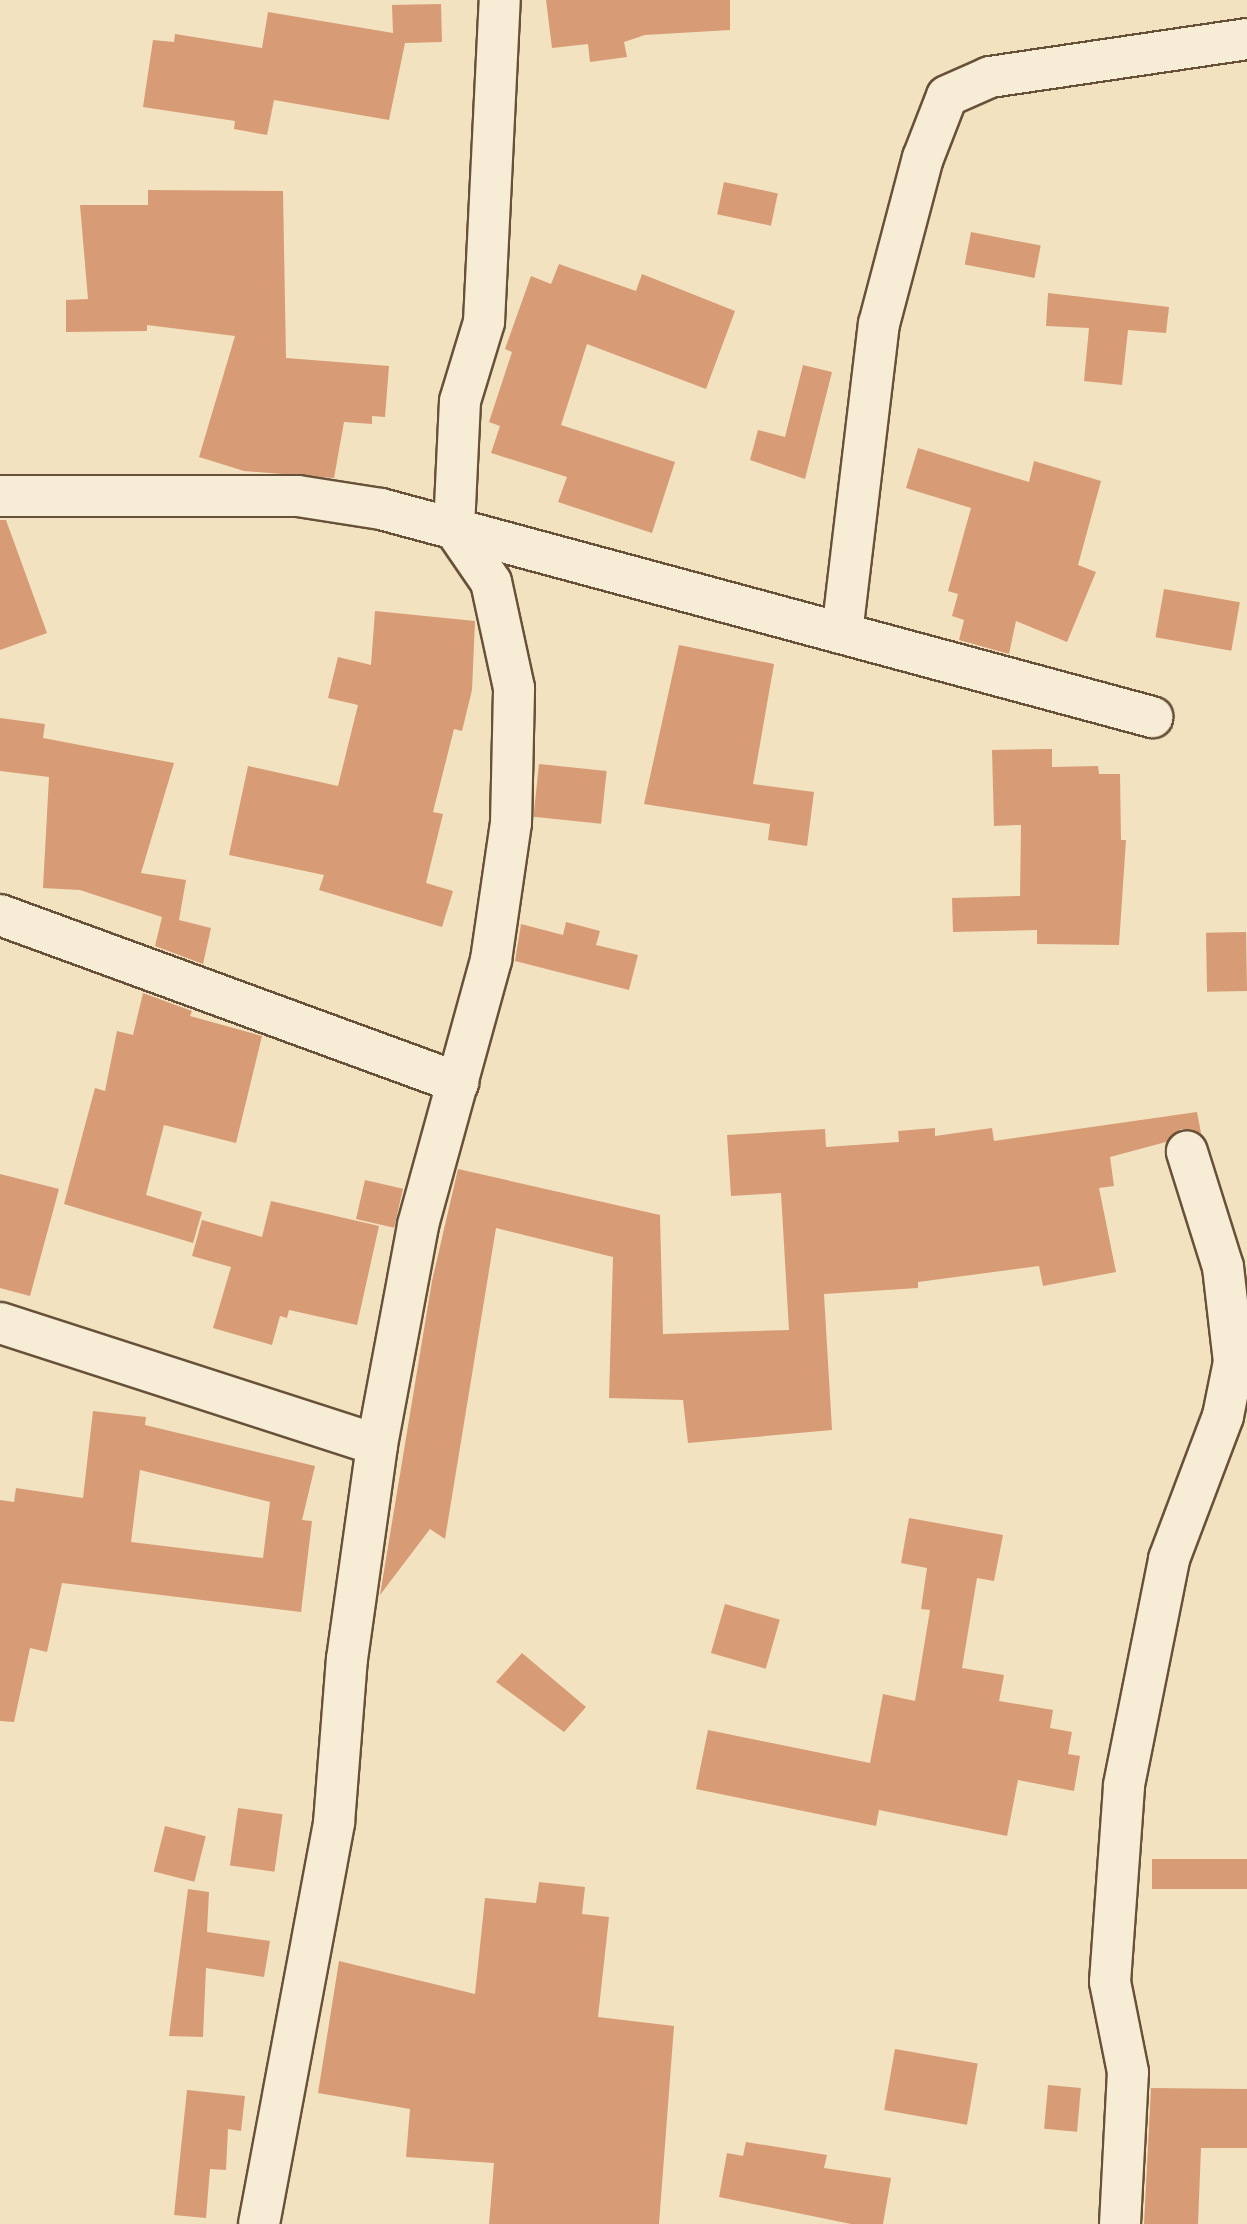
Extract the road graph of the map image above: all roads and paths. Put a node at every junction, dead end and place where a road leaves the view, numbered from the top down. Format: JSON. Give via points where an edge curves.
{"nodes":[{"id":1,"x":500,"y":0,"type":"edge"},
{"id":2,"x":1247,"y":39,"type":"edge"},
{"id":3,"x":0,"y":496,"type":"edge"},
{"id":4,"x":454,"y":528,"type":"junction"},
{"id":5,"x":842,"y":633,"type":"junction"},
{"id":6,"x":1152,"y":717,"type":"dead end"},
{"id":7,"x":0,"y":915,"type":"edge"},
{"id":8,"x":458,"y":1083,"type":"junction"},
{"id":9,"x":1187,"y":1152,"type":"dead end"},
{"id":10,"x":0,"y":1323,"type":"edge"},
{"id":11,"x":377,"y":1446,"type":"junction"},
{"id":12,"x":259,"y":2224,"type":"edge"},
{"id":13,"x":1120,"y":2224,"type":"edge"}],
"edges":[{"from":1,"to":4,"type":"street","via":[[484,322],[460,402]]},
{"from":2,"to":5,"type":"street","via":[[990,76],[947,96],[923,158],[879,324]]},
{"from":3,"to":4,"type":"street","via":[[298,496]]},
{"from":4,"to":5,"type":"street"},
{"from":4,"to":8,"type":"street","via":[[491,582],[517,726],[491,960]]},
{"from":5,"to":6,"type":"street"},
{"from":7,"to":8,"type":"street"},
{"from":8,"to":11,"type":"street","via":[[418,1225]]},
{"from":9,"to":13,"type":"street","via":[[1224,1267],[1234,1362],[1222,1416],[1170,1559],[1124,1785],[1110,1982],[1128,2072]]},
{"from":10,"to":11,"type":"street"},
{"from":11,"to":12,"type":"street","via":[[347,1659],[334,1823]]}]}
